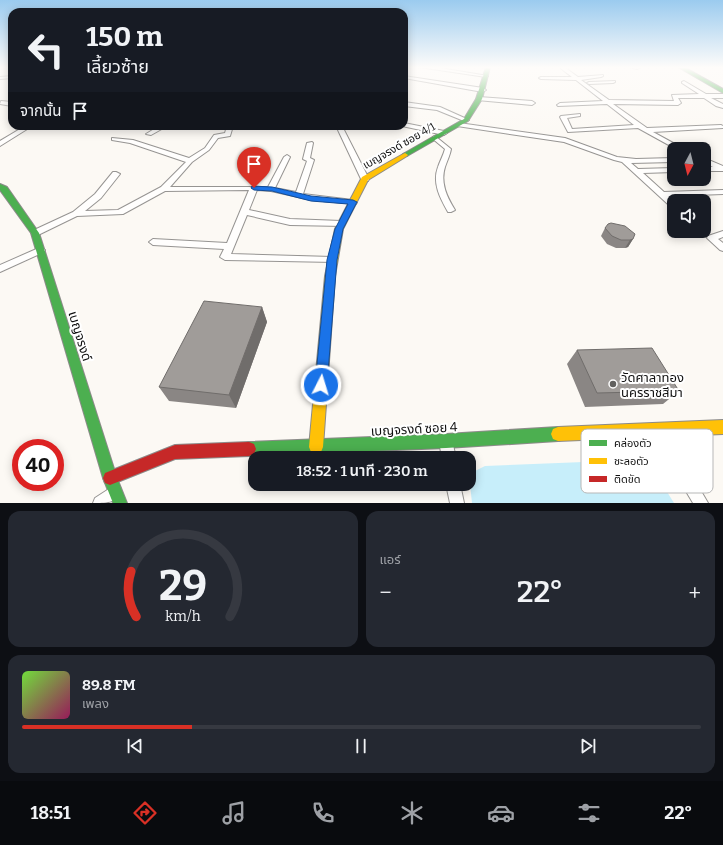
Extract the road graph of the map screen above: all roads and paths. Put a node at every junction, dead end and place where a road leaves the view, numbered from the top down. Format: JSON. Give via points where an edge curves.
{"nodes":[{"id":1,"x":483,"y":90,"type":"edge"},
{"id":2,"x":593,"y":90,"type":"edge"},
{"id":3,"x":697,"y":90,"type":"edge"},
{"id":4,"x":705,"y":96,"type":"junction"},
{"id":5,"x":723,"y":96,"type":"edge"},
{"id":6,"x":479,"y":99,"type":"junction"},
{"id":7,"x":609,"y":102,"type":"junction"},
{"id":8,"x":532,"y":103,"type":"dead end"},
{"id":9,"x":408,"y":104,"type":"edge"},
{"id":10,"x":560,"y":105,"type":"dead end"},
{"id":11,"x":723,"y":106,"type":"edge"},
{"id":12,"x":578,"y":115,"type":"dead end"},
{"id":13,"x":462,"y":123,"type":"junction"},
{"id":14,"x":408,"y":126,"type":"edge"},
{"id":15,"x":640,"y":126,"type":"junction"},
{"id":16,"x":721,"y":127,"type":"dead end"},
{"id":17,"x":23,"y":130,"type":"edge"},
{"id":18,"x":156,"y":130,"type":"edge"},
{"id":19,"x":229,"y":130,"type":"edge"},
{"id":20,"x":341,"y":130,"type":"dead end"},
{"id":21,"x":645,"y":130,"type":"junction"},
{"id":22,"x":570,"y":131,"type":"junction"},
{"id":23,"x":149,"y":134,"type":"dead end"},
{"id":24,"x":444,"y":134,"type":"junction"},
{"id":25,"x":435,"y":138,"type":"junction"},
{"id":26,"x":114,"y":139,"type":"dead end"},
{"id":27,"x":565,"y":140,"type":"junction"},
{"id":28,"x":668,"y":142,"type":"edge"},
{"id":29,"x":0,"y":144,"type":"edge"},
{"id":30,"x":310,"y":144,"type":"dead end"},
{"id":31,"x":287,"y":157,"type":"dead end"},
{"id":32,"x":624,"y":160,"type":"junction"},
{"id":33,"x":667,"y":160,"type":"edge"},
{"id":34,"x":190,"y":161,"type":"junction"},
{"id":35,"x":711,"y":164,"type":"edge"},
{"id":36,"x":711,"y":169,"type":"edge"},
{"id":37,"x":722,"y":169,"type":"edge"},
{"id":38,"x":667,"y":170,"type":"edge"},
{"id":39,"x":637,"y":171,"type":"junction"},
{"id":40,"x":116,"y":174,"type":"dead end"},
{"id":41,"x":365,"y":180,"type":"junction"},
{"id":42,"x":1,"y":188,"type":"edge"},
{"id":43,"x":254,"y":188,"type":"junction"},
{"id":44,"x":164,"y":189,"type":"junction"},
{"id":45,"x":272,"y":189,"type":"junction"},
{"id":46,"x":723,"y":192,"type":"edge"},
{"id":47,"x":662,"y":194,"type":"junction"},
{"id":48,"x":298,"y":195,"type":"junction"},
{"id":49,"x":667,"y":198,"type":"edge"},
{"id":50,"x":353,"y":202,"type":"junction"},
{"id":51,"x":451,"y":210,"type":"dead end"},
{"id":52,"x":244,"y":212,"type":"junction"},
{"id":53,"x":76,"y":214,"type":"junction"},
{"id":54,"x":341,"y":224,"type":"junction"},
{"id":55,"x":35,"y":233,"type":"junction"},
{"id":56,"x":723,"y":234,"type":"edge"},
{"id":57,"x":711,"y":238,"type":"joint"},
{"id":58,"x":154,"y":242,"type":"dead end"},
{"id":59,"x":230,"y":246,"type":"junction"},
{"id":60,"x":723,"y":248,"type":"edge"},
{"id":61,"x":41,"y":250,"type":"junction"},
{"id":62,"x":332,"y":260,"type":"junction"},
{"id":63,"x":0,"y":269,"type":"edge"},
{"id":64,"x":723,"y":427,"type":"edge"},
{"id":65,"x":690,"y":429,"type":"edge"},
{"id":66,"x":581,"y":433,"type":"edge"},
{"id":67,"x":446,"y":441,"type":"junction"},
{"id":68,"x":316,"y":447,"type":"junction"},
{"id":69,"x":448,"y":451,"type":"edge"},
{"id":70,"x":110,"y":478,"type":"junction"},
{"id":71,"x":454,"y":491,"type":"edge"},
{"id":72,"x":695,"y":493,"type":"edge"},
{"id":73,"x":118,"y":498,"type":"edge"},
{"id":74,"x":100,"y":503,"type":"edge"},
{"id":75,"x":457,"y":503,"type":"edge"},
{"id":76,"x":701,"y":503,"type":"edge"}],
"edges":[{"from":1,"to":6,"type":"street","name":"เบญจรงด์ ซอย 4/1"},
{"from":2,"to":7,"type":"street"},
{"from":3,"to":4,"type":"street"},
{"from":4,"to":5,"type":"street"},
{"from":4,"to":7,"type":"street","via":[[674,96],[678,103]]},
{"from":4,"to":11,"type":"street"},
{"from":6,"to":8,"type":"street"},
{"from":6,"to":13,"type":"street","name":"เบญจรงด์ ซอย 4/1"},
{"from":7,"to":10,"type":"street"},
{"from":7,"to":15,"type":"street"},
{"from":9,"to":13,"type":"street","via":[[438,108]]},
{"from":12,"to":22,"type":"street","via":[[564,116]]},
{"from":13,"to":24,"type":"street","name":"เบญจรงด์ ซอย 4/1"},
{"from":13,"to":27,"type":"street"},
{"from":14,"to":24,"type":"street"},
{"from":15,"to":21,"type":"street"},
{"from":15,"to":22,"type":"street"},
{"from":16,"to":21,"type":"street"},
{"from":17,"to":29,"type":"street"},
{"from":18,"to":23,"type":"street"},
{"from":19,"to":34,"type":"street","via":[[228,135],[216,136],[206,149]]},
{"from":20,"to":41,"type":"street"},
{"from":21,"to":28,"type":"street"},
{"from":22,"to":27,"type":"street"},
{"from":24,"to":25,"type":"street","name":"เบญจรงด์ ซอย 4/1"},
{"from":25,"to":41,"type":"street","name":"เบญจรงด์ ซอย 4/1"},
{"from":25,"to":51,"type":"street","via":[[448,149],[439,183]]},
{"from":26,"to":34,"type":"street","via":[[131,141]]},
{"from":27,"to":32,"type":"street"},
{"from":30,"to":48,"type":"street","via":[[306,159],[311,160]]},
{"from":31,"to":45,"type":"street"},
{"from":32,"to":33,"type":"street"},
{"from":32,"to":39,"type":"street"},
{"from":34,"to":44,"type":"street"},
{"from":35,"to":37,"type":"street"},
{"from":36,"to":37,"type":"street"},
{"from":38,"to":39,"type":"street"},
{"from":39,"to":47,"type":"street"},
{"from":40,"to":53,"type":"street","via":[[98,196]]},
{"from":41,"to":50,"type":"street","name":"เบญจรงด์ ซอย 4/1"},
{"from":42,"to":55,"type":"street","name":"เบญจรงด์"},
{"from":43,"to":44,"type":"street"},
{"from":43,"to":45,"type":"street"},
{"from":43,"to":52,"type":"street"},
{"from":44,"to":53,"type":"street","via":[[120,212]]},
{"from":45,"to":48,"type":"street"},
{"from":46,"to":47,"type":"street"},
{"from":47,"to":49,"type":"street"},
{"from":48,"to":50,"type":"street"},
{"from":50,"to":54,"type":"street","name":"เบญจรงด์ ซอย 4/1"},
{"from":52,"to":54,"type":"street","via":[[290,222]]},
{"from":52,"to":59,"type":"street"},
{"from":53,"to":55,"type":"street"},
{"from":54,"to":62,"type":"street","name":"เบญจรงด์ ซอย 4/1"},
{"from":55,"to":61,"type":"street","name":"เบญจรงด์"},
{"from":56,"to":57,"type":"street"},
{"from":57,"to":60,"type":"street"},
{"from":58,"to":59,"type":"street"},
{"from":59,"to":62,"type":"street","via":[[225,257]]},
{"from":61,"to":63,"type":"street"},
{"from":61,"to":70,"type":"street","name":"เบญจรงด์"},
{"from":62,"to":68,"type":"street","name":"เบญจรงด์ ซอย 4/1"},
{"from":64,"to":65,"type":"street","name":"เบญจรงด์ ซอย 4"},
{"from":66,"to":67,"type":"street","name":"เบญจรงด์ ซอย 4"},
{"from":67,"to":68,"type":"street","name":"เบญจรงด์ ซอย 4"},
{"from":67,"to":69,"type":"street"},
{"from":68,"to":70,"type":"street","name":"เบญจรงด์ ซอย 4","via":[[175,452]]},
{"from":70,"to":73,"type":"street","name":"เบญจรงด์"},
{"from":71,"to":75,"type":"street"},
{"from":72,"to":76,"type":"street"},
{"from":73,"to":74,"type":"street"}]}
